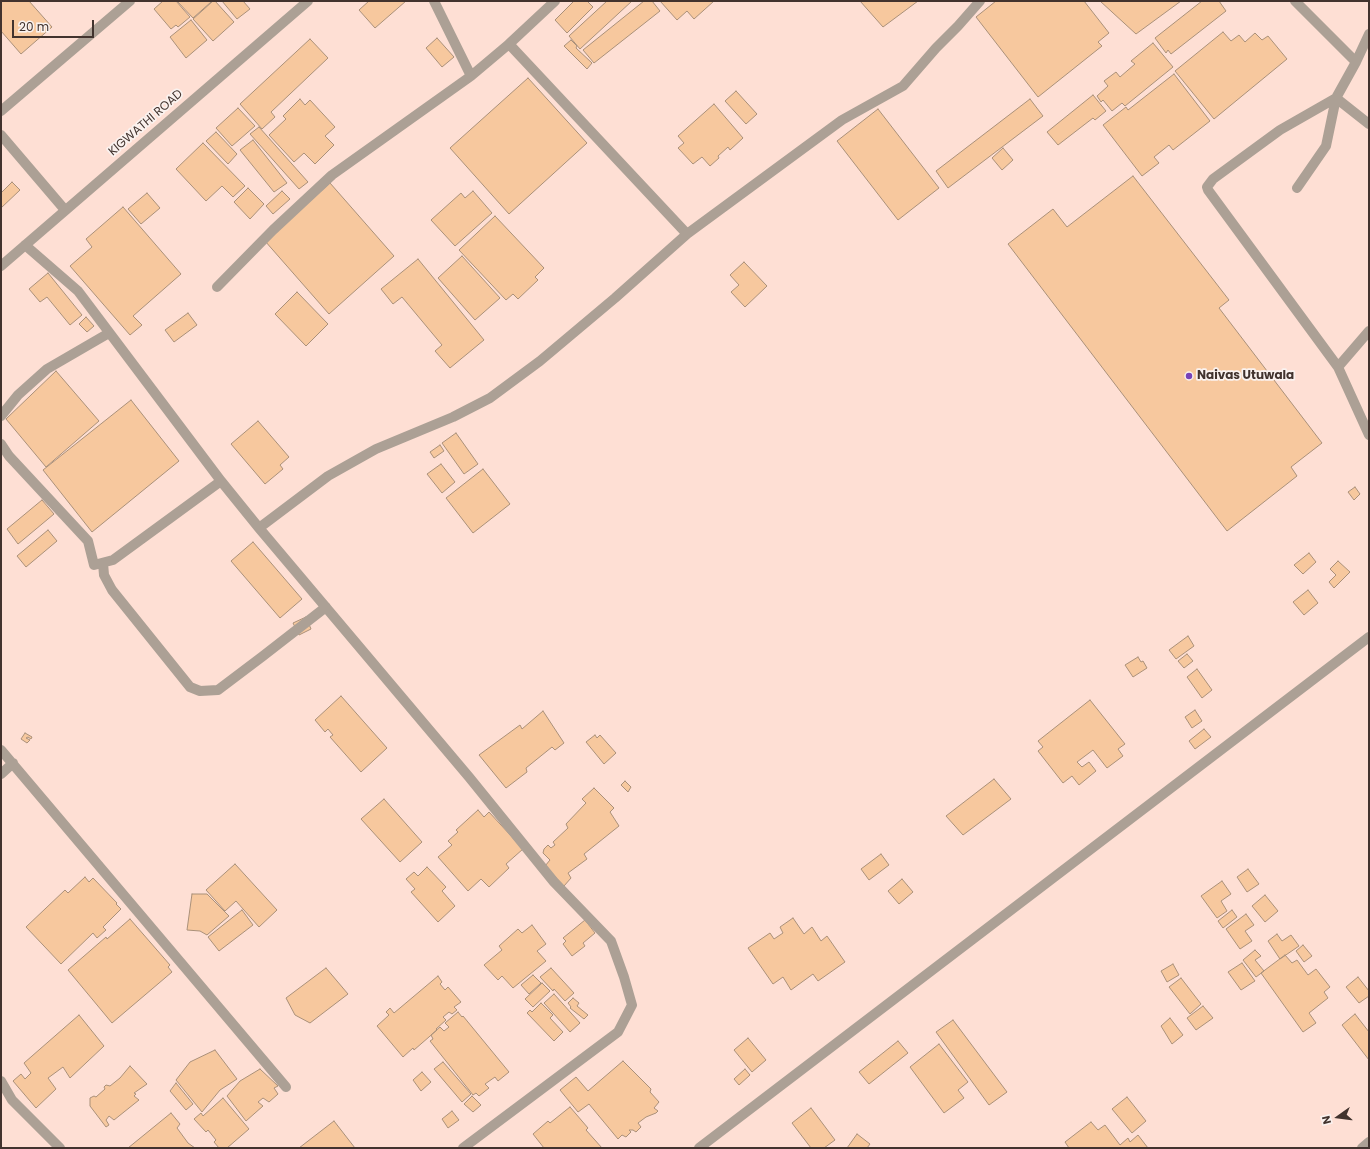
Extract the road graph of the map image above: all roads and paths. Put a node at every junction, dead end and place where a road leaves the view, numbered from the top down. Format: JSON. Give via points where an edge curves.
{"nodes":[{"id":1,"x":130,"y":1,"type":"edge"},
{"id":2,"x":308,"y":1,"type":"edge"},
{"id":3,"x":434,"y":1,"type":"edge"},
{"id":4,"x":555,"y":1,"type":"edge"},
{"id":5,"x":980,"y":1,"type":"edge"},
{"id":6,"x":1295,"y":1,"type":"edge"},
{"id":7,"x":1369,"y":34,"type":"edge"},
{"id":8,"x":509,"y":44,"type":"junction"},
{"id":9,"x":1356,"y":62,"type":"junction"},
{"id":10,"x":471,"y":76,"type":"junction"},
{"id":11,"x":1336,"y":98,"type":"junction"},
{"id":12,"x":1,"y":111,"type":"edge"},
{"id":13,"x":1369,"y":124,"type":"edge"},
{"id":14,"x":1,"y":135,"type":"edge"},
{"id":15,"x":1297,"y":188,"type":"dead end"},
{"id":16,"x":65,"y":210,"type":"junction"},
{"id":17,"x":687,"y":234,"type":"junction"},
{"id":18,"x":25,"y":245,"type":"junction"},
{"id":19,"x":1,"y":266,"type":"edge"},
{"id":20,"x":217,"y":287,"type":"dead end"},
{"id":21,"x":1369,"y":331,"type":"edge"},
{"id":22,"x":109,"y":333,"type":"junction"},
{"id":23,"x":1338,"y":367,"type":"junction"},
{"id":24,"x":1,"y":416,"type":"edge"},
{"id":25,"x":1369,"y":435,"type":"edge"},
{"id":26,"x":1,"y":444,"type":"edge"},
{"id":27,"x":221,"y":481,"type":"junction"},
{"id":28,"x":259,"y":528,"type":"junction"},
{"id":29,"x":103,"y":563,"type":"junction"},
{"id":30,"x":326,"y":607,"type":"junction"},
{"id":31,"x":1369,"y":637,"type":"edge"},
{"id":32,"x":1,"y":750,"type":"edge"},
{"id":33,"x":12,"y":763,"type":"junction"},
{"id":34,"x":1,"y":774,"type":"edge"},
{"id":35,"x":1,"y":1081,"type":"edge"},
{"id":36,"x":286,"y":1087,"type":"dead end"},
{"id":37,"x":1369,"y":1142,"type":"edge"},
{"id":38,"x":60,"y":1148,"type":"edge"},
{"id":39,"x":463,"y":1148,"type":"edge"},
{"id":40,"x":699,"y":1148,"type":"edge"},
{"id":41,"x":1362,"y":1148,"type":"edge"}],
"edges":[{"from":1,"to":12,"type":"street"},
{"from":2,"to":16,"type":"street","name":"KIGWATHI ROAD"},
{"from":3,"to":10,"type":"street"},
{"from":4,"to":8,"type":"street"},
{"from":5,"to":17,"type":"street","via":[[903,86],[842,120]]},
{"from":6,"to":9,"type":"street"},
{"from":7,"to":9,"type":"street"},
{"from":8,"to":10,"type":"street"},
{"from":8,"to":17,"type":"street"},
{"from":9,"to":11,"type":"street"},
{"from":10,"to":20,"type":"street","via":[[332,176],[273,230]]},
{"from":11,"to":13,"type":"street"},
{"from":11,"to":15,"type":"street","via":[[1326,146]]},
{"from":11,"to":23,"type":"street","via":[[1280,130],[1212,179],[1208,190]]},
{"from":14,"to":16,"type":"street"},
{"from":16,"to":18,"type":"street","name":"KIGWATHI ROAD"},
{"from":17,"to":28,"type":"street","via":[[540,361],[490,398],[453,417],[376,449],[328,476]]},
{"from":18,"to":19,"type":"street","name":"KIGWATHI ROAD"},
{"from":18,"to":22,"type":"street","via":[[78,291]]},
{"from":21,"to":23,"type":"street"},
{"from":22,"to":24,"type":"street","via":[[47,369],[18,395]]},
{"from":22,"to":27,"type":"street"},
{"from":23,"to":25,"type":"street"},
{"from":26,"to":29,"type":"street","via":[[9,456],[88,541],[94,565]]},
{"from":27,"to":28,"type":"street"},
{"from":27,"to":29,"type":"street","via":[[113,560]]},
{"from":28,"to":30,"type":"street"},
{"from":29,"to":30,"type":"street","via":[[104,575],[112,590],[190,687],[200,691],[218,690]]},
{"from":30,"to":39,"type":"street","via":[[554,882],[611,941],[632,1005],[618,1032]]},
{"from":31,"to":40,"type":"street"},
{"from":32,"to":33,"type":"street"},
{"from":33,"to":34,"type":"street"},
{"from":33,"to":36,"type":"street"},
{"from":35,"to":38,"type":"street","via":[[12,1100]]},
{"from":37,"to":41,"type":"street"}]}
